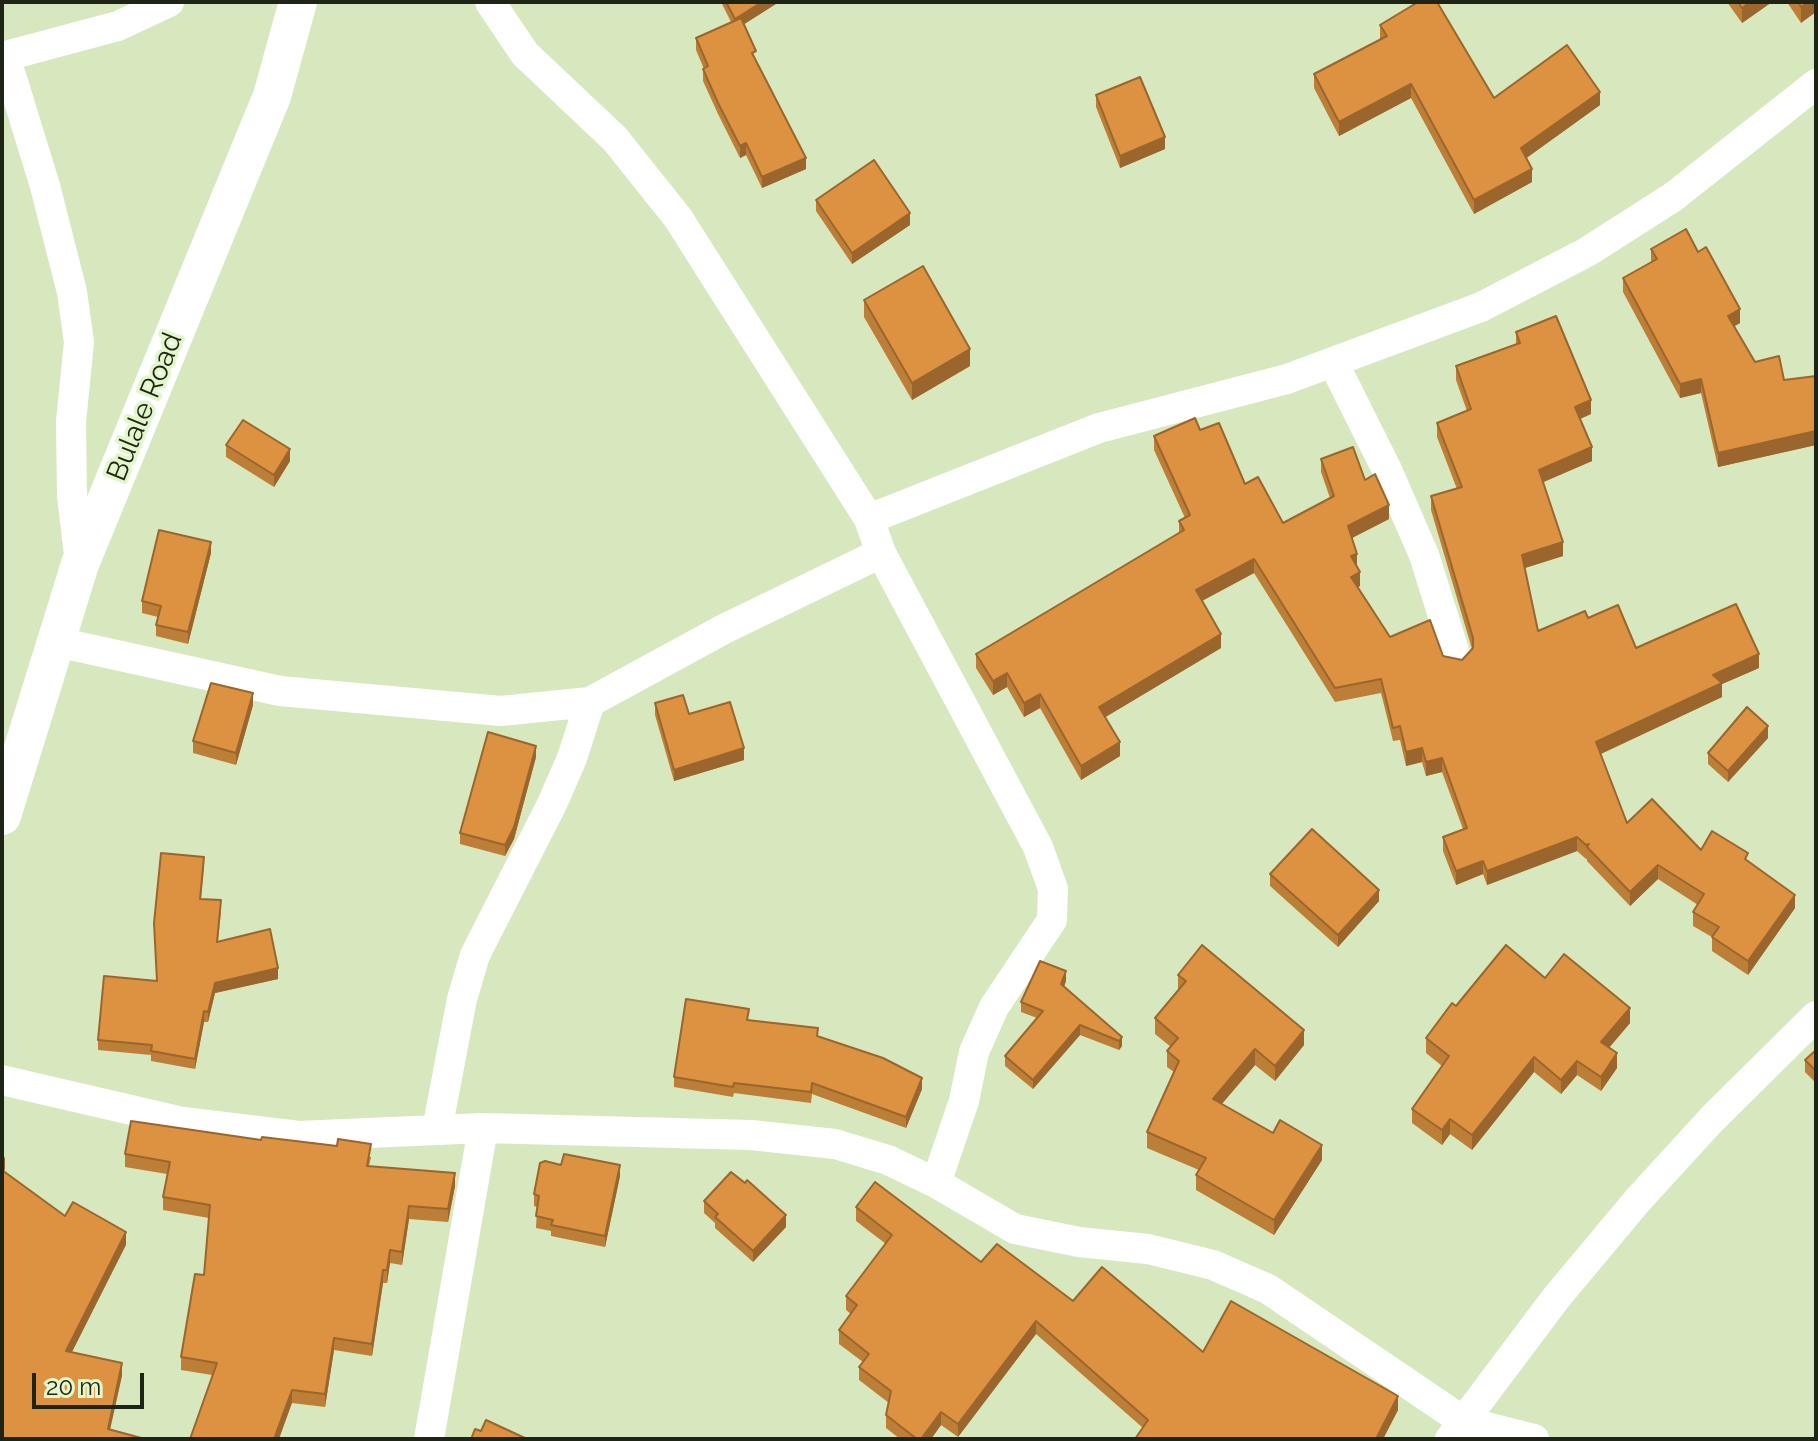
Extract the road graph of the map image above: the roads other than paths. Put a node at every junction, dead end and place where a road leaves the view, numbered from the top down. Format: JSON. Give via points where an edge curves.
{"nodes":[{"id":1,"x":169,"y":2,"type":"edge"},
{"id":2,"x":298,"y":2,"type":"edge"},
{"id":3,"x":490,"y":2,"type":"edge"},
{"id":4,"x":4,"y":56,"type":"edge"},
{"id":5,"x":1816,"y":84,"type":"edge"},
{"id":6,"x":1333,"y":362,"type":"junction"},
{"id":7,"x":869,"y":519,"type":"junction"},
{"id":8,"x":881,"y":553,"type":"junction"},
{"id":9,"x":80,"y":564,"type":"junction"},
{"id":10,"x":57,"y":642,"type":"junction"},
{"id":11,"x":1456,"y":657,"type":"edge"},
{"id":12,"x":590,"y":702,"type":"junction"},
{"id":13,"x":2,"y":816,"type":"edge"},
{"id":14,"x":1816,"y":1016,"type":"edge"},
{"id":15,"x":2,"y":1080,"type":"edge"},
{"id":16,"x":483,"y":1128,"type":"junction"},
{"id":17,"x":437,"y":1130,"type":"junction"},
{"id":18,"x":936,"y":1183,"type":"junction"},
{"id":19,"x":1457,"y":1430,"type":"edge"},
{"id":20,"x":429,"y":1439,"type":"edge"},
{"id":21,"x":1534,"y":1439,"type":"edge"}],
"edges":[{"from":1,"to":4,"type":"street","via":[[118,26]]},
{"from":2,"to":9,"type":"street","name":"Bulale Road","via":[[272,96]]},
{"from":3,"to":7,"type":"street","via":[[525,54],[615,139],[678,218]]},
{"from":4,"to":9,"type":"street","via":[[45,186],[76,317],[72,496]]},
{"from":5,"to":6,"type":"street","via":[[1673,197],[1587,252],[1481,307]]},
{"from":6,"to":7,"type":"street","via":[[1099,428]]},
{"from":6,"to":11,"type":"street","via":[[1424,555]]},
{"from":7,"to":8,"type":"street"},
{"from":8,"to":12,"type":"street"},
{"from":8,"to":18,"type":"street","via":[[1038,847],[1053,889],[1052,920],[994,1007],[974,1052],[964,1101]]},
{"from":9,"to":10,"type":"street","name":"Bulale Road"},
{"from":10,"to":12,"type":"street","via":[[280,691],[501,711]]},
{"from":10,"to":13,"type":"street","name":"Bulale Road"},
{"from":12,"to":17,"type":"street","via":[[552,804],[475,955]]},
{"from":14,"to":19,"type":"street","via":[[1637,1201]]},
{"from":15,"to":17,"type":"street","via":[[183,1122],[299,1136]]},
{"from":16,"to":17,"type":"street"},
{"from":16,"to":18,"type":"street","via":[[751,1135],[835,1144],[888,1160]]},
{"from":16,"to":20,"type":"street"},
{"from":18,"to":19,"type":"street","via":[[1015,1229],[1148,1249],[1213,1265],[1268,1289]]},
{"from":19,"to":21,"type":"street"}]}
